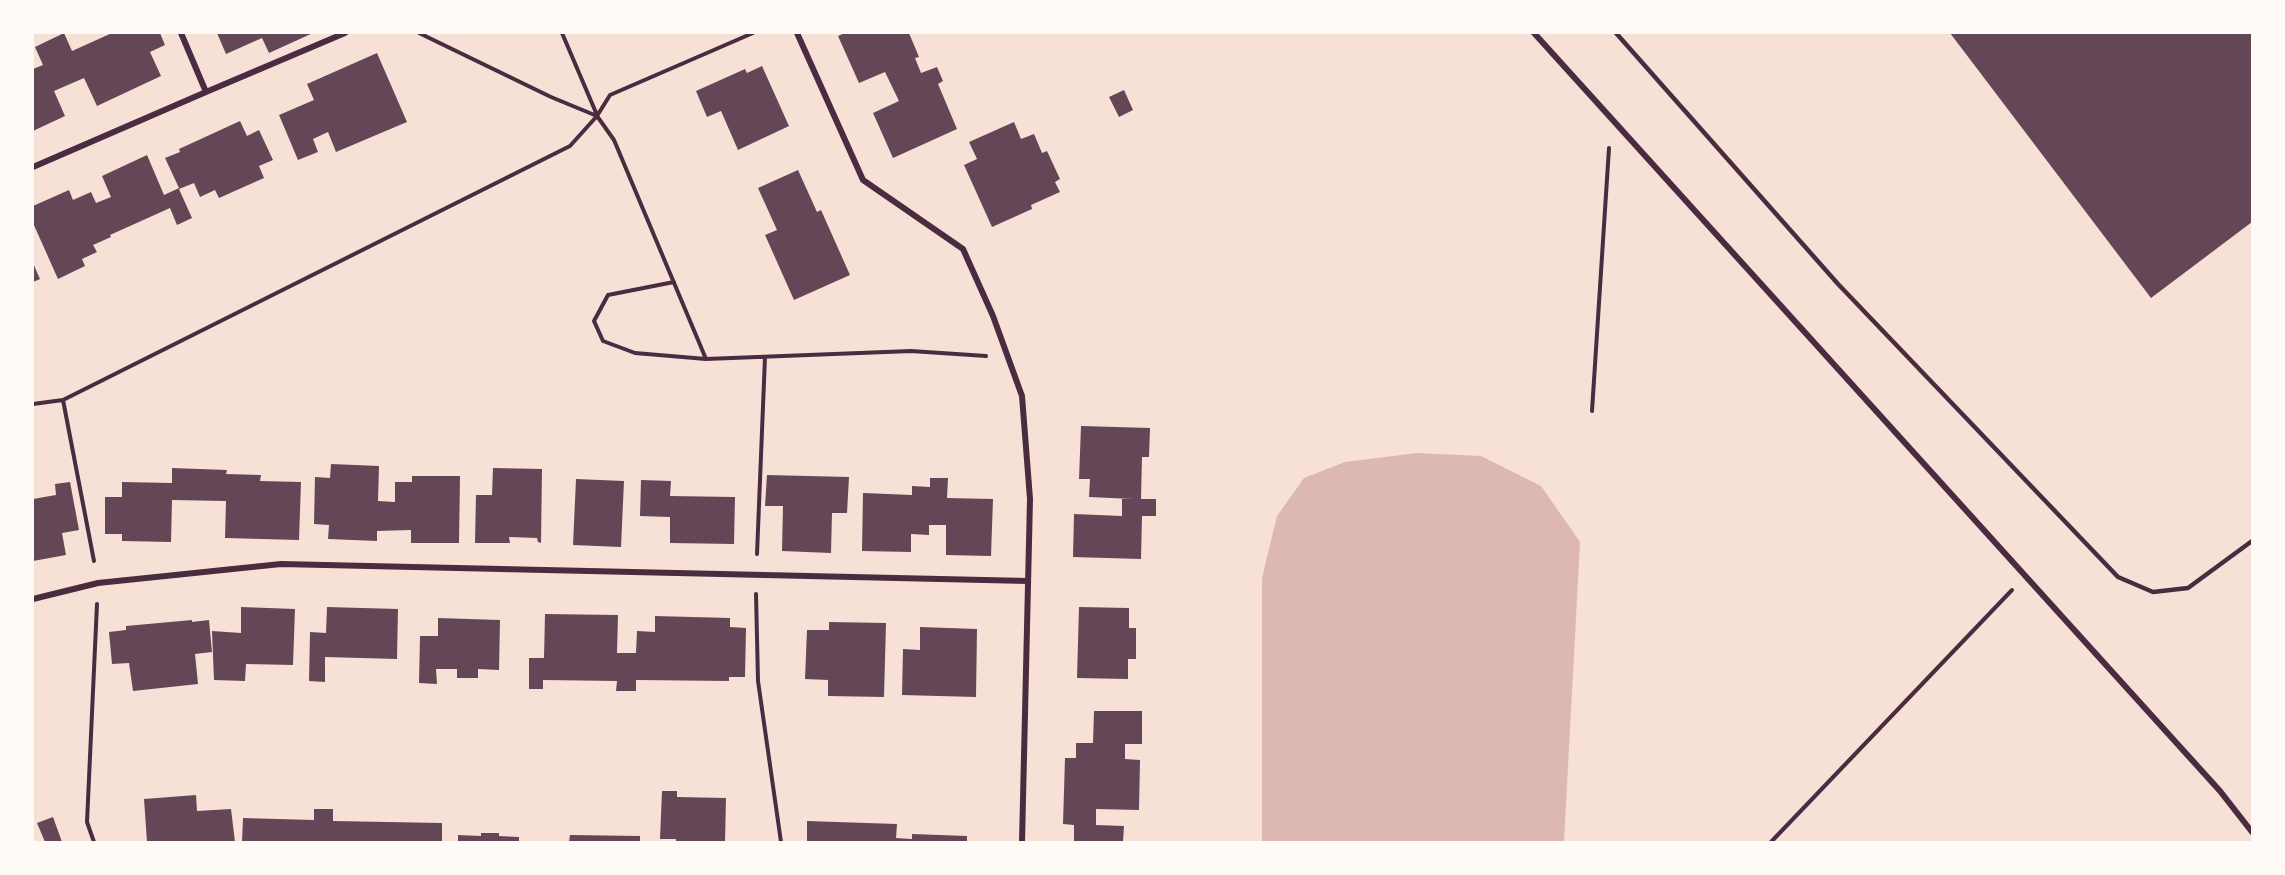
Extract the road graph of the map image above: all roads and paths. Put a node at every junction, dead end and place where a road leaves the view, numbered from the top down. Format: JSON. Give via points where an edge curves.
{"nodes":[{"id":1,"x":181,"y":33,"type":"edge"},
{"id":2,"x":345,"y":33,"type":"edge"},
{"id":3,"x":419,"y":33,"type":"edge"},
{"id":4,"x":562,"y":33,"type":"edge"},
{"id":5,"x":753,"y":33,"type":"edge"},
{"id":6,"x":797,"y":33,"type":"edge"},
{"id":7,"x":1533,"y":33,"type":"edge"},
{"id":8,"x":1616,"y":33,"type":"edge"},
{"id":9,"x":206,"y":92,"type":"junction"},
{"id":10,"x":597,"y":116,"type":"junction"},
{"id":11,"x":1609,"y":148,"type":"dead end"},
{"id":12,"x":33,"y":167,"type":"edge"},
{"id":13,"x":674,"y":282,"type":"junction"},
{"id":14,"x":765,"y":357,"type":"junction"},
{"id":15,"x":1008,"y":358,"type":"junction"},
{"id":16,"x":706,"y":359,"type":"junction"},
{"id":17,"x":63,"y":400,"type":"junction"},
{"id":18,"x":33,"y":404,"type":"edge"},
{"id":19,"x":1592,"y":411,"type":"dead end"},
{"id":20,"x":2252,"y":541,"type":"edge"},
{"id":21,"x":756,"y":575,"type":"junction"},
{"id":22,"x":2025,"y":577,"type":"junction"},
{"id":23,"x":1028,"y":581,"type":"junction"},
{"id":24,"x":98,"y":583,"type":"junction"},
{"id":25,"x":33,"y":599,"type":"edge"},
{"id":26,"x":2252,"y":832,"type":"edge"},
{"id":27,"x":94,"y":842,"type":"edge"},
{"id":28,"x":781,"y":842,"type":"edge"},
{"id":29,"x":1022,"y":842,"type":"edge"},
{"id":30,"x":1771,"y":842,"type":"edge"}],
"edges":[{"from":1,"to":9,"type":"street"},
{"from":2,"to":9,"type":"street"},
{"from":3,"to":10,"type":"path"},
{"from":4,"to":10,"type":"path"},
{"from":5,"to":10,"type":"path","via":[[610,95]]},
{"from":6,"to":15,"type":"street","via":[[863,180],[963,249]]},
{"from":7,"to":22,"type":"street"},
{"from":8,"to":20,"type":"lane","via":[[1838,284],[2118,577],[2153,591],[2188,588]]},
{"from":9,"to":12,"type":"street"},
{"from":10,"to":13,"type":"path","via":[[614,140]]},
{"from":10,"to":17,"type":"path","via":[[570,146]]},
{"from":11,"to":19,"type":"path"},
{"from":13,"to":16,"type":"path"},
{"from":13,"to":16,"type":"path","via":[[608,295],[594,321],[603,341],[635,353]]},
{"from":14,"to":15,"type":"path","via":[[911,351]]},
{"from":14,"to":16,"type":"path"},
{"from":14,"to":21,"type":"path"},
{"from":15,"to":23,"type":"street","via":[[1022,396],[1025,423],[1030,499]]},
{"from":17,"to":18,"type":"path"},
{"from":17,"to":24,"type":"path"},
{"from":21,"to":23,"type":"street"},
{"from":21,"to":24,"type":"street","via":[[281,564]]},
{"from":21,"to":28,"type":"path","via":[[758,681]]},
{"from":22,"to":26,"type":"street","via":[[2220,791]]},
{"from":22,"to":30,"type":"path"},
{"from":23,"to":29,"type":"street"},
{"from":24,"to":25,"type":"street"},
{"from":24,"to":27,"type":"path","via":[[87,822]]}]}
